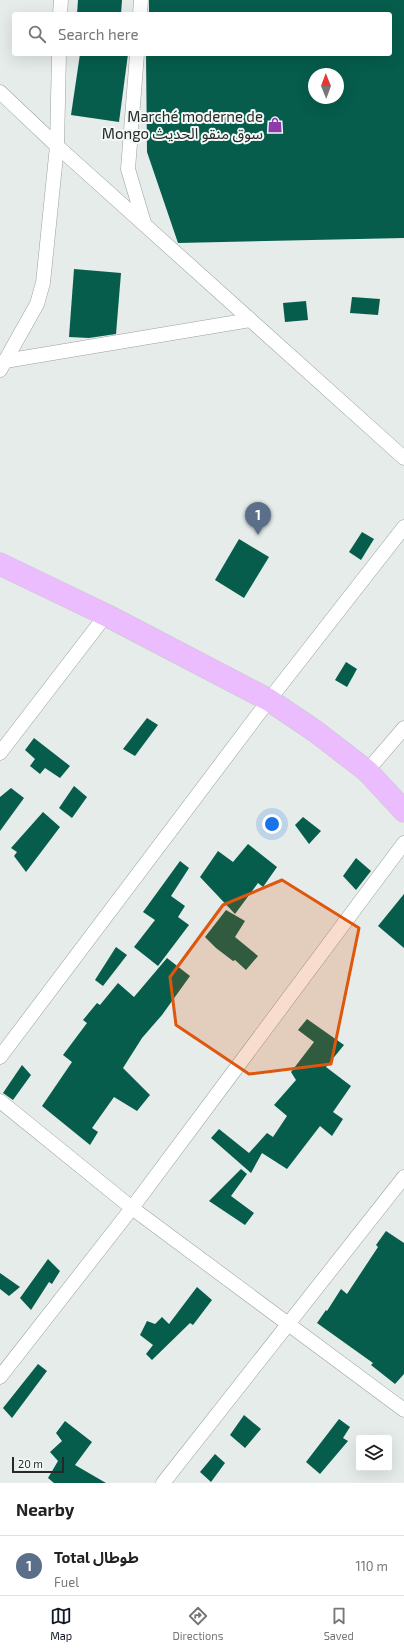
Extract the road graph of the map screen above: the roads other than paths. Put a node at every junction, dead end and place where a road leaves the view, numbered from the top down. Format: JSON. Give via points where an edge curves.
{"nodes":[{"id":1,"x":61,"y":0,"type":"edge"},
{"id":2,"x":141,"y":0,"type":"edge"},
{"id":3,"x":60,"y":12,"type":"edge"},
{"id":4,"x":140,"y":12,"type":"edge"},
{"id":5,"x":59,"y":56,"type":"edge"},
{"id":6,"x":136,"y":56,"type":"edge"},
{"id":7,"x":0,"y":92,"type":"edge"},
{"id":8,"x":57,"y":146,"type":"junction"},
{"id":9,"x":144,"y":224,"type":"junction"},
{"id":10,"x":250,"y":320,"type":"junction"},
{"id":11,"x":3,"y":366,"type":"edge"},
{"id":12,"x":404,"y":458,"type":"edge"},
{"id":13,"x":404,"y":527,"type":"edge"},
{"id":14,"x":0,"y":564,"type":"edge"},
{"id":15,"x":106,"y":615,"type":"junction"},
{"id":16,"x":269,"y":700,"type":"junction"},
{"id":17,"x":404,"y":728,"type":"edge"},
{"id":18,"x":0,"y":753,"type":"edge"},
{"id":19,"x":367,"y":771,"type":"junction"},
{"id":20,"x":404,"y":811,"type":"edge"},
{"id":21,"x":404,"y":843,"type":"edge"},
{"id":22,"x":0,"y":1057,"type":"edge"},
{"id":23,"x":0,"y":1101,"type":"edge"},
{"id":24,"x":404,"y":1177,"type":"edge"},
{"id":25,"x":132,"y":1208,"type":"junction"},
{"id":26,"x":289,"y":1325,"type":"junction"},
{"id":27,"x":0,"y":1377,"type":"edge"},
{"id":28,"x":404,"y":1410,"type":"edge"},
{"id":29,"x":168,"y":1482,"type":"edge"}],
"edges":[{"from":1,"to":3,"type":"street"},
{"from":2,"to":4,"type":"street"},
{"from":5,"to":8,"type":"street"},
{"from":6,"to":9,"type":"street","via":[[128,169]]},
{"from":7,"to":8,"type":"street"},
{"from":8,"to":9,"type":"street"},
{"from":8,"to":11,"type":"street","via":[[43,283],[37,304]]},
{"from":9,"to":10,"type":"street"},
{"from":10,"to":11,"type":"street"},
{"from":10,"to":12,"type":"street"},
{"from":13,"to":16,"type":"street"},
{"from":14,"to":15,"type":"highway"},
{"from":15,"to":16,"type":"highway"},
{"from":15,"to":18,"type":"street"},
{"from":16,"to":19,"type":"highway"},
{"from":16,"to":22,"type":"street"},
{"from":17,"to":19,"type":"street"},
{"from":19,"to":20,"type":"highway"},
{"from":21,"to":25,"type":"street"},
{"from":23,"to":25,"type":"street"},
{"from":24,"to":26,"type":"street"},
{"from":25,"to":26,"type":"street"},
{"from":25,"to":27,"type":"street"},
{"from":26,"to":28,"type":"street"},
{"from":26,"to":29,"type":"street"}]}
